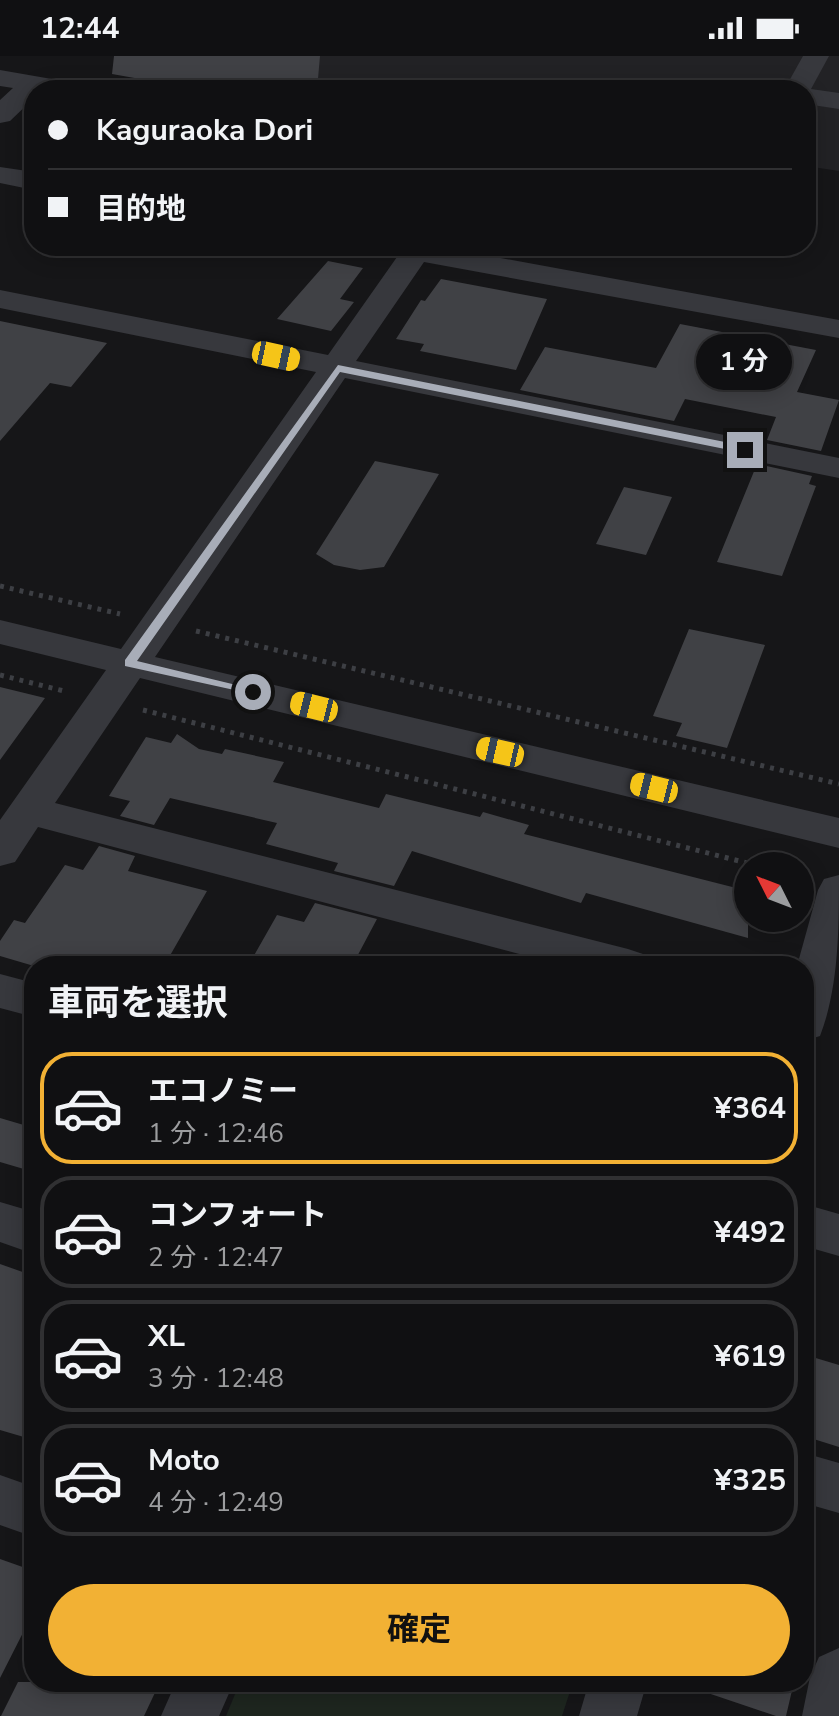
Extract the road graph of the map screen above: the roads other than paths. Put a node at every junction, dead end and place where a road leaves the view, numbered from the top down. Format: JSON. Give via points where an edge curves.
{"nodes":[{"id":1,"x":816,"y":56,"type":"edge"},
{"id":2,"x":0,"y":78,"type":"edge"},
{"id":3,"x":803,"y":80,"type":"edge"},
{"id":4,"x":24,"y":82,"type":"edge"},
{"id":5,"x":24,"y":92,"type":"edge"},
{"id":6,"x":816,"y":98,"type":"edge"},
{"id":7,"x":839,"y":101,"type":"edge"},
{"id":8,"x":0,"y":115,"type":"edge"},
{"id":9,"x":0,"y":175,"type":"edge"},
{"id":10,"x":24,"y":179,"type":"edge"},
{"id":11,"x":403,"y":256,"type":"edge"},
{"id":12,"x":451,"y":256,"type":"edge"},
{"id":13,"x":0,"y":299,"type":"edge"},
{"id":14,"x":839,"y":329,"type":"edge"},
{"id":15,"x":338,"y":368,"type":"junction"},
{"id":16,"x":839,"y":468,"type":"edge"},
{"id":17,"x":0,"y":632,"type":"edge"},
{"id":18,"x":129,"y":663,"type":"junction"},
{"id":19,"x":28,"y":810,"type":"junction"},
{"id":20,"x":839,"y":833,"type":"edge"},
{"id":21,"x":0,"y":851,"type":"edge"},
{"id":22,"x":839,"y":890,"type":"edge"},
{"id":23,"x":590,"y":956,"type":"edge"},
{"id":24,"x":0,"y":991,"type":"edge"},
{"id":25,"x":24,"y":997,"type":"edge"},
{"id":26,"x":814,"y":1017,"type":"edge"},
{"id":27,"x":0,"y":1222,"type":"edge"},
{"id":28,"x":814,"y":1228,"type":"edge"},
{"id":29,"x":24,"y":1230,"type":"edge"},
{"id":30,"x":839,"y":1235,"type":"edge"},
{"id":31,"x":814,"y":1481,"type":"edge"},
{"id":32,"x":839,"y":1488,"type":"edge"},
{"id":33,"x":0,"y":1500,"type":"edge"},
{"id":34,"x":24,"y":1508,"type":"edge"},
{"id":35,"x":839,"y":1677,"type":"edge"},
{"id":36,"x":201,"y":1692,"type":"edge"},
{"id":37,"x":615,"y":1692,"type":"edge"},
{"id":38,"x":190,"y":1716,"type":"edge"},
{"id":39,"x":609,"y":1716,"type":"edge"},
{"id":40,"x":831,"y":1716,"type":"edge"}],
"edges":[{"from":1,"to":3,"type":"street"},
{"from":2,"to":4,"type":"street"},
{"from":5,"to":8,"type":"street"},
{"from":6,"to":7,"type":"street"},
{"from":9,"to":10,"type":"street"},
{"from":11,"to":15,"type":"street"},
{"from":12,"to":14,"type":"street"},
{"from":13,"to":15,"type":"street"},
{"from":15,"to":16,"type":"street"},
{"from":15,"to":18,"type":"street"},
{"from":17,"to":18,"type":"street"},
{"from":18,"to":19,"type":"street"},
{"from":18,"to":20,"type":"street"},
{"from":19,"to":21,"type":"street"},
{"from":19,"to":23,"type":"street"},
{"from":22,"to":26,"type":"street"},
{"from":24,"to":25,"type":"street"},
{"from":27,"to":29,"type":"street"},
{"from":28,"to":30,"type":"street"},
{"from":31,"to":32,"type":"street"},
{"from":33,"to":34,"type":"street"},
{"from":35,"to":40,"type":"street"},
{"from":36,"to":38,"type":"street"},
{"from":37,"to":39,"type":"street"}]}
